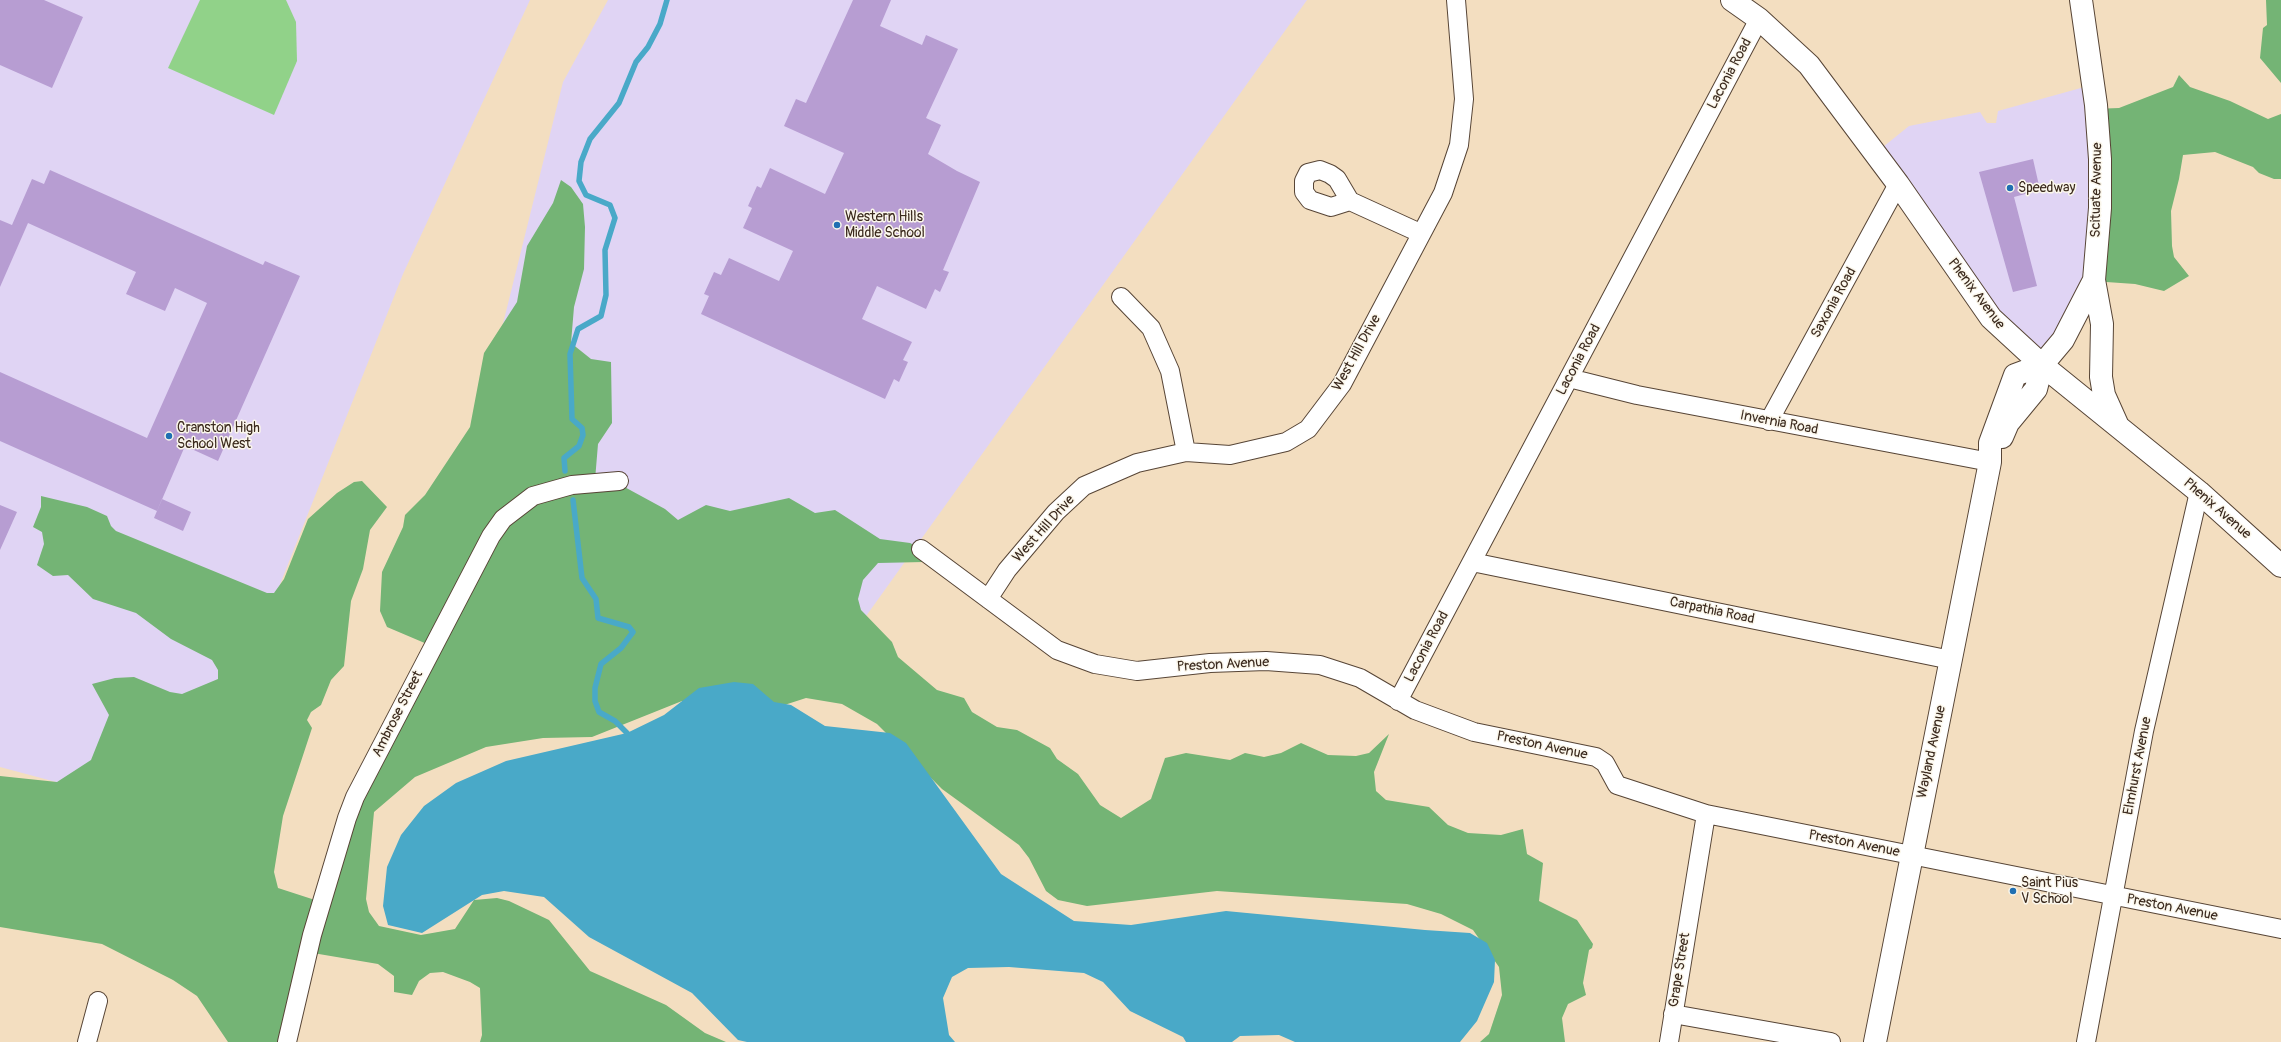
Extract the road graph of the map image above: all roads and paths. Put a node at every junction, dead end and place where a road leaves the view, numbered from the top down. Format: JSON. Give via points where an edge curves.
{"nodes":[{"id":1,"x":1456,"y":0,"type":"edge"},
{"id":2,"x":1732,"y":0,"type":"edge"},
{"id":3,"x":2081,"y":0,"type":"edge"},
{"id":4,"x":1759,"y":19,"type":"junction"},
{"id":5,"x":1898,"y":184,"type":"junction"},
{"id":6,"x":1350,"y":201,"type":"dead end"},
{"id":7,"x":1420,"y":233,"type":"junction"},
{"id":8,"x":2094,"y":280,"type":"junction"},
{"id":9,"x":1121,"y":297,"type":"dead end"},
{"id":10,"x":2042,"y":365,"type":"junction"},
{"id":11,"x":1569,"y":378,"type":"junction"},
{"id":12,"x":1768,"y":421,"type":"junction"},
{"id":13,"x":2118,"y":427,"type":"junction"},
{"id":14,"x":1186,"y":452,"type":"junction"},
{"id":15,"x":1990,"y":462,"type":"junction"},
{"id":16,"x":619,"y":481,"type":"dead end"},
{"id":17,"x":2199,"y":492,"type":"junction"},
{"id":18,"x":921,"y":548,"type":"dead end"},
{"id":19,"x":1472,"y":562,"type":"junction"},
{"id":20,"x":2281,"y":566,"type":"edge"},
{"id":21,"x":988,"y":599,"type":"junction"},
{"id":22,"x":1951,"y":660,"type":"junction"},
{"id":23,"x":1398,"y":701,"type":"junction"},
{"id":24,"x":1706,"y":814,"type":"junction"},
{"id":25,"x":1911,"y":855,"type":"junction"},
{"id":26,"x":2113,"y":897,"type":"junction"},
{"id":27,"x":2281,"y":929,"type":"edge"},
{"id":28,"x":98,"y":1001,"type":"dead end"},
{"id":29,"x":1673,"y":1014,"type":"junction"},
{"id":30,"x":87,"y":1042,"type":"edge"},
{"id":31,"x":287,"y":1042,"type":"edge"},
{"id":32,"x":1669,"y":1042,"type":"edge"},
{"id":33,"x":1831,"y":1042,"type":"edge"},
{"id":34,"x":1875,"y":1042,"type":"edge"},
{"id":35,"x":2086,"y":1042,"type":"edge"}],
"edges":[{"from":1,"to":7,"type":"street","name":"West Hill Drive","via":[[1464,99],[1459,145],[1443,193]]},
{"from":2,"to":4,"type":"main road","name":"Phenix Avenue"},
{"from":3,"to":8,"type":"main road","name":"Scituate Avenue","via":[[2096,105],[2100,159],[2100,208]]},
{"from":4,"to":5,"type":"main road","name":"Phenix Avenue","via":[[1808,65]]},
{"from":4,"to":11,"type":"street","name":"Laconia Road"},
{"from":5,"to":10,"type":"main road","name":"Phenix Avenue","via":[[1991,318]]},
{"from":5,"to":12,"type":"street","name":"Saxonia Road"},
{"from":6,"to":7,"type":"street"},
{"from":7,"to":14,"type":"street","name":"West Hill Drive","via":[[1342,384],[1308,429],[1286,442],[1230,454]]},
{"from":8,"to":10,"type":"main road","name":"Scituate Avenue","via":[[2062,340]]},
{"from":8,"to":13,"type":"main road","via":[[2102,324],[2101,377],[2104,395]]},
{"from":9,"to":14,"type":"street","via":[[1151,328],[1170,372]]},
{"from":10,"to":13,"type":"main road","name":"Phenix Avenue"},
{"from":10,"to":15,"type":"main road","name":"Wayland Avenue","via":[[2036,389],[2008,424]]},
{"from":11,"to":12,"type":"street","name":"Invernia Road","via":[[1637,395]]},
{"from":11,"to":19,"type":"street","name":"Laconia Road"},
{"from":12,"to":15,"type":"street","name":"Invernia Road"},
{"from":13,"to":17,"type":"main road","name":"Phenix Avenue"},
{"from":14,"to":21,"type":"street","name":"West Hill Drive","via":[[1137,463],[1084,486],[1052,518],[1008,570]]},
{"from":15,"to":22,"type":"main road","name":"Wayland Avenue"},
{"from":16,"to":31,"type":"street","name":"Ambrose Street","via":[[572,486],[533,496],[503,519],[491,536],[355,797],[312,935]]},
{"from":17,"to":20,"type":"main road","name":"Phenix Avenue"},
{"from":17,"to":26,"type":"street","name":"Elmhurst Avenue","via":[[2144,731]]},
{"from":18,"to":21,"type":"street","name":"Preston Avenue"},
{"from":19,"to":22,"type":"street","name":"Carpathia Road"},
{"from":19,"to":23,"type":"street","name":"Laconia Road"},
{"from":21,"to":23,"type":"street","name":"Preston Avenue","via":[[1057,650],[1095,664],[1137,671],[1210,663],[1266,661],[1320,665],[1360,678]]},
{"from":22,"to":25,"type":"main road","name":"Wayland Avenue"},
{"from":23,"to":24,"type":"street","name":"Preston Avenue","via":[[1474,732],[1596,757],[1605,763],[1617,785]]},
{"from":24,"to":25,"type":"street","name":"Preston Avenue"},
{"from":24,"to":29,"type":"street","name":"Grape Street"},
{"from":25,"to":26,"type":"street","name":"Preston Avenue"},
{"from":25,"to":34,"type":"main road","name":"Wayland Avenue"},
{"from":26,"to":27,"type":"street","name":"Preston Avenue"},
{"from":26,"to":35,"type":"street","name":"Elmhurst Avenue"},
{"from":28,"to":30,"type":"street"},
{"from":29,"to":32,"type":"street"},
{"from":29,"to":33,"type":"street","name":"Grape Street"}]}
